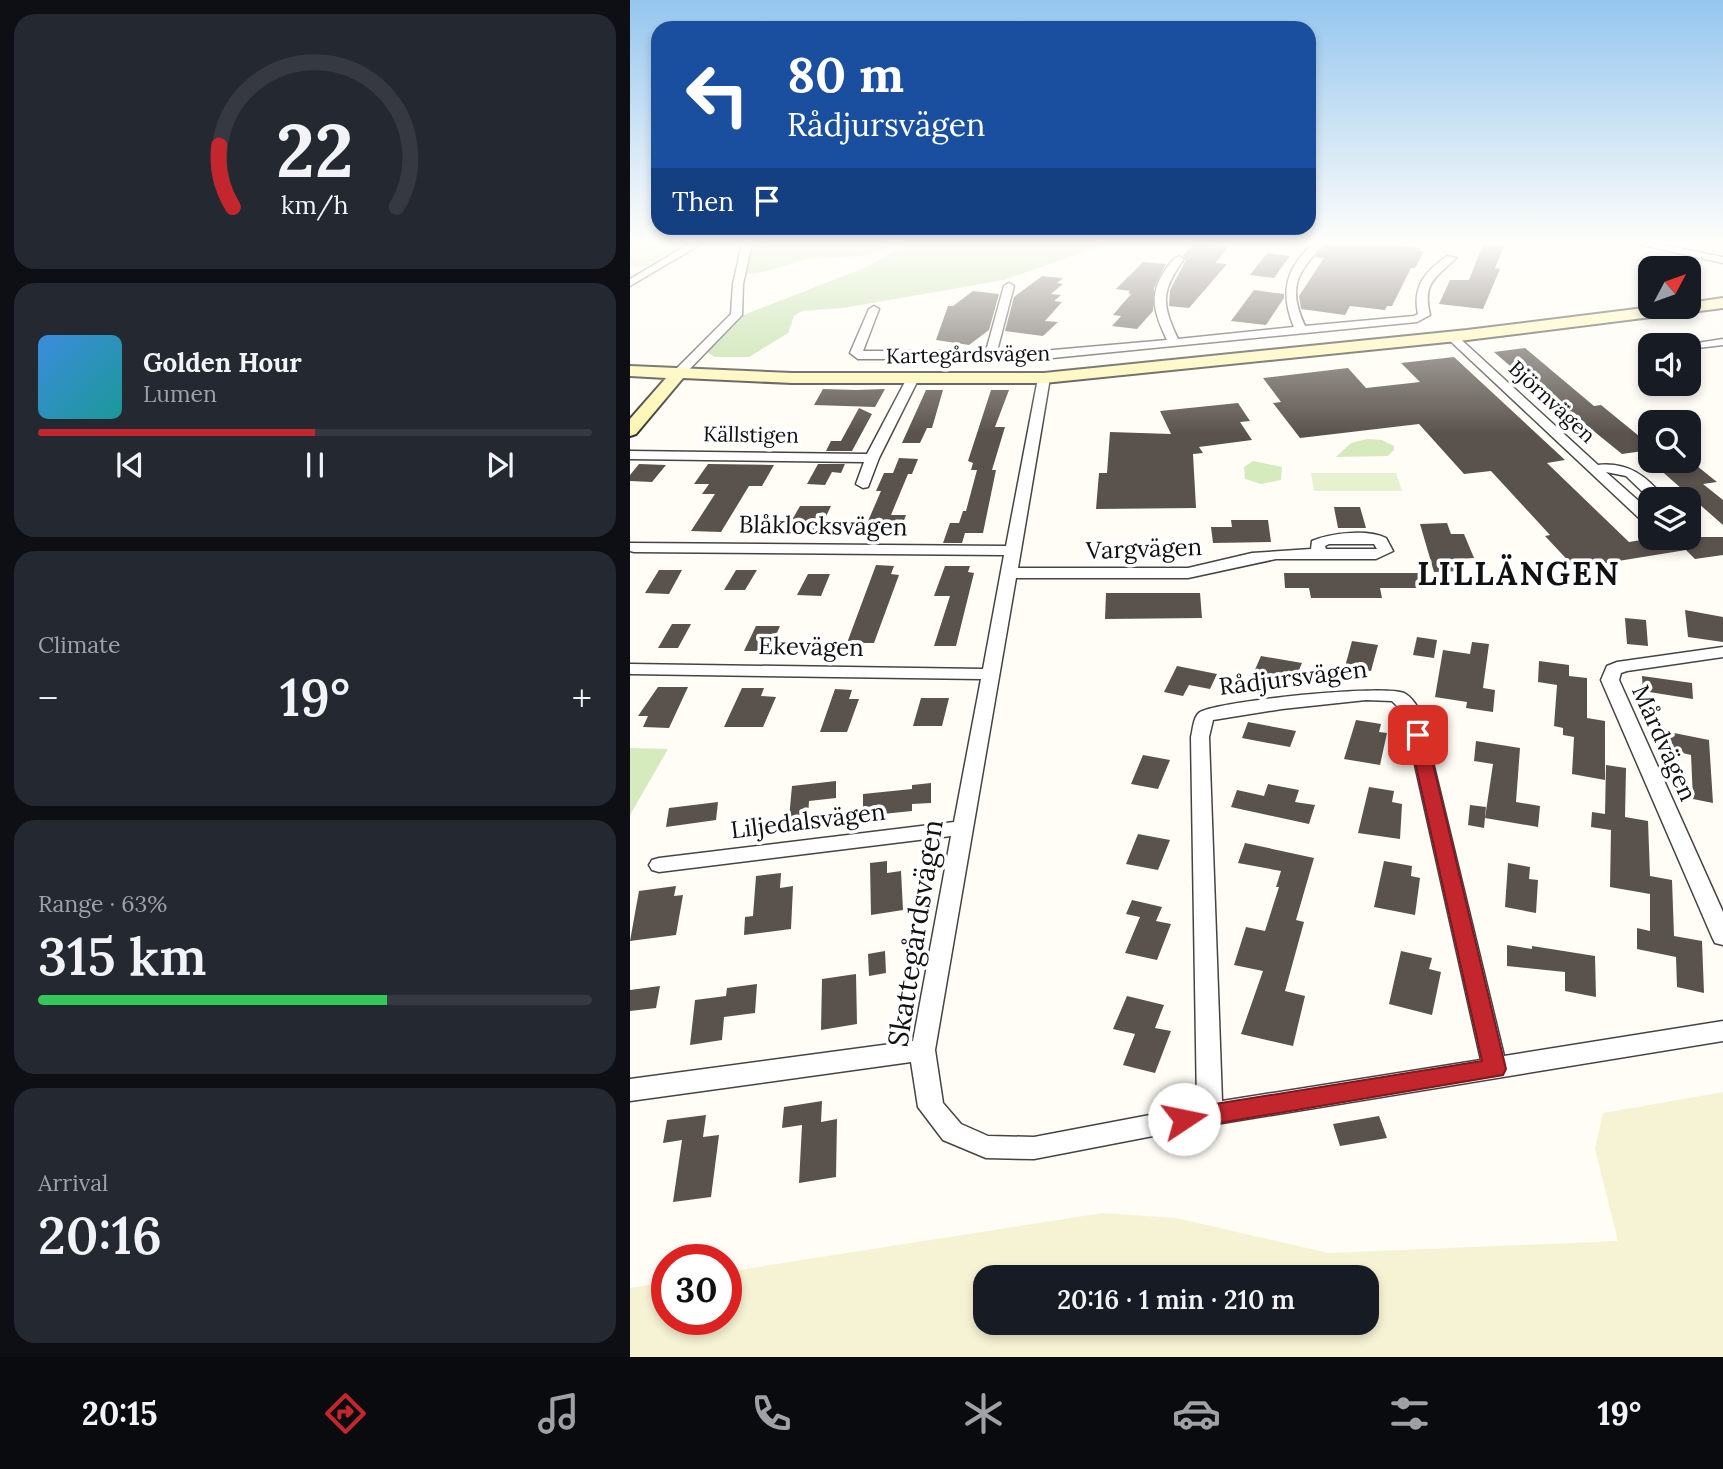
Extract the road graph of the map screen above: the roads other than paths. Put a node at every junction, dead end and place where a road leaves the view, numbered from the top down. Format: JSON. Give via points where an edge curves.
{"nodes":[{"id":1,"x":736,"y":307,"type":"edge"},
{"id":2,"x":1003,"y":307,"type":"edge"},
{"id":3,"x":1158,"y":307,"type":"edge"},
{"id":4,"x":1291,"y":307,"type":"edge"},
{"id":5,"x":1422,"y":307,"type":"edge"},
{"id":6,"x":1687,"y":307,"type":"edge"},
{"id":7,"x":874,"y":309,"type":"dead end"},
{"id":8,"x":1301,"y":330,"type":"junction"},
{"id":9,"x":1451,"y":336,"type":"junction"},
{"id":10,"x":1240,"y":337,"type":"junction"},
{"id":11,"x":1723,"y":342,"type":"edge"},
{"id":12,"x":1174,"y":343,"type":"junction"},
{"id":13,"x":1701,"y":345,"type":"edge"},
{"id":14,"x":1255,"y":356,"type":"junction"},
{"id":15,"x":989,"y":357,"type":"junction"},
{"id":16,"x":630,"y":371,"type":"edge"},
{"id":17,"x":677,"y":375,"type":"junction"},
{"id":18,"x":1044,"y":378,"type":"junction"},
{"id":19,"x":912,"y":380,"type":"junction"},
{"id":20,"x":630,"y":430,"type":"edge"},
{"id":21,"x":630,"y":454,"type":"edge"},
{"id":22,"x":872,"y":458,"type":"junction"},
{"id":23,"x":1595,"y":469,"type":"junction"},
{"id":24,"x":863,"y":484,"type":"dead end"},
{"id":25,"x":1645,"y":487,"type":"edge"},
{"id":26,"x":1638,"y":509,"type":"edge"},
{"id":27,"x":634,"y":547,"type":"dead end"},
{"id":28,"x":1012,"y":551,"type":"junction"},
{"id":29,"x":1320,"y":555,"type":"dead end"},
{"id":30,"x":1009,"y":573,"type":"junction"},
{"id":31,"x":1723,"y":652,"type":"edge"},
{"id":32,"x":630,"y":669,"type":"edge"},
{"id":33,"x":991,"y":674,"type":"junction"},
{"id":34,"x":963,"y":828,"type":"junction"},
{"id":35,"x":659,"y":864,"type":"dead end"},
{"id":36,"x":1723,"y":937,"type":"edge"},
{"id":37,"x":1723,"y":1031,"type":"edge"},
{"id":38,"x":923,"y":1049,"type":"junction"},
{"id":39,"x":1495,"y":1069,"type":"junction"},
{"id":40,"x":630,"y":1090,"type":"edge"},
{"id":41,"x":1210,"y":1114,"type":"junction"}],
"edges":[{"from":1,"to":17,"type":"street","via":[[736,315]]},
{"from":2,"to":15,"type":"street"},
{"from":3,"to":12,"type":"street"},
{"from":4,"to":8,"type":"street"},
{"from":5,"to":8,"type":"street","via":[[1424,315],[1417,319]]},
{"from":6,"to":9,"type":"street","name":"Kartegårdsvägen"},
{"from":7,"to":15,"type":"street","via":[[856,353],[869,357]]},
{"from":8,"to":10,"type":"street"},
{"from":9,"to":14,"type":"street","name":"Kartegårdsvägen"},
{"from":9,"to":23,"type":"street","name":"Björnvägen"},
{"from":10,"to":12,"type":"street"},
{"from":10,"to":14,"type":"street"},
{"from":11,"to":13,"type":"street"},
{"from":12,"to":15,"type":"street"},
{"from":14,"to":18,"type":"street","name":"Kartegårdsvägen"},
{"from":16,"to":17,"type":"street","name":"Kartegårdsvägen"},
{"from":17,"to":19,"type":"street","name":"Kartegårdsvägen"},
{"from":17,"to":20,"type":"street"},
{"from":18,"to":19,"type":"street","name":"Kartegårdsvägen"},
{"from":18,"to":28,"type":"street","name":"Skattegårdsvägen"},
{"from":19,"to":22,"type":"street"},
{"from":21,"to":22,"type":"street","name":"Källstigen"},
{"from":22,"to":24,"type":"street"},
{"from":23,"to":25,"type":"street","name":"Björnvägen","via":[[1626,470]]},
{"from":23,"to":26,"type":"street","name":"Björnvägen"},
{"from":27,"to":28,"type":"street","name":"Blåklocksvägen"},
{"from":28,"to":30,"type":"street","name":"Skattegårdsvägen"},
{"from":29,"to":30,"type":"street","name":"Vargvägen","via":[[1264,556],[1188,573]]},
{"from":30,"to":33,"type":"street","name":"Skattegårdsvägen"},
{"from":31,"to":36,"type":"street","name":"Mårdvägen","via":[[1623,666],[1613,670],[1609,680]]},
{"from":32,"to":33,"type":"street","name":"Ekevägen"},
{"from":33,"to":34,"type":"street","name":"Skattegårdsvägen"},
{"from":34,"to":35,"type":"street","name":"Liljedalsvägen"},
{"from":34,"to":38,"type":"street","name":"Skattegårdsvägen"},
{"from":37,"to":39,"type":"street","name":"Skattegårdsvägen"},
{"from":38,"to":40,"type":"street"},
{"from":38,"to":41,"type":"street","name":"Skattegårdsvägen","via":[[932,1107],[952,1132],[986,1147],[1034,1148]]},
{"from":39,"to":41,"type":"street","name":"Skattegårdsvägen"},
{"from":39,"to":41,"type":"street","name":"Rådjursvägen","via":[[1410,709],[1398,698],[1372,694],[1217,713],[1205,718],[1200,737]]}]}
